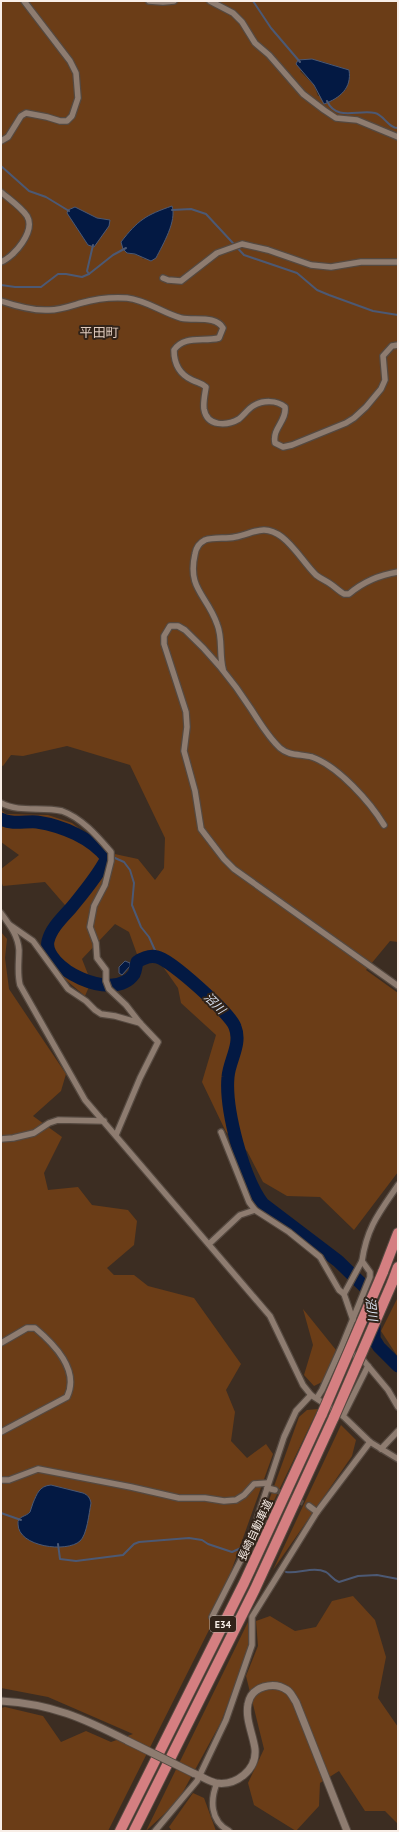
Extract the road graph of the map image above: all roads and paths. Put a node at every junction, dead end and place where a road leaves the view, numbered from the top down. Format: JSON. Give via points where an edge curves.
{"nodes":[{"id":1,"x":24,"y":1,"type":"edge"},
{"id":2,"x":149,"y":1,"type":"edge"},
{"id":3,"x":174,"y":1,"type":"edge"},
{"id":4,"x":210,"y":1,"type":"edge"},
{"id":5,"x":398,"y":137,"type":"edge"},
{"id":6,"x":1,"y":141,"type":"edge"},
{"id":7,"x":1,"y":192,"type":"edge"},
{"id":8,"x":1,"y":262,"type":"edge"},
{"id":9,"x":398,"y":262,"type":"edge"},
{"id":10,"x":163,"y":278,"type":"dead end"},
{"id":11,"x":1,"y":301,"type":"edge"},
{"id":12,"x":398,"y":345,"type":"edge"},
{"id":13,"x":398,"y":572,"type":"edge"},
{"id":14,"x":223,"y":670,"type":"junction"},
{"id":15,"x":1,"y":803,"type":"edge"},
{"id":16,"x":384,"y":825,"type":"dead end"},
{"id":17,"x":1,"y":912,"type":"edge"},
{"id":18,"x":10,"y":925,"type":"junction"},
{"id":19,"x":398,"y":986,"type":"edge"},
{"id":20,"x":140,"y":1024,"type":"junction"},
{"id":21,"x":104,"y":1121,"type":"junction"},
{"id":22,"x":221,"y":1132,"type":"dead end"},
{"id":23,"x":116,"y":1135,"type":"junction"},
{"id":24,"x":1,"y":1139,"type":"edge"},
{"id":25,"x":398,"y":1185,"type":"edge"},
{"id":26,"x":255,"y":1210,"type":"junction"},
{"id":27,"x":398,"y":1234,"type":"edge"},
{"id":28,"x":209,"y":1244,"type":"junction"},
{"id":29,"x":362,"y":1262,"type":"junction"},
{"id":30,"x":398,"y":1267,"type":"edge"},
{"id":31,"x":344,"y":1294,"type":"junction"},
{"id":32,"x":353,"y":1320,"type":"junction"},
{"id":33,"x":1,"y":1343,"type":"edge"},
{"id":34,"x":341,"y":1348,"type":"junction"},
{"id":35,"x":368,"y":1366,"type":"junction"},
{"id":36,"x":314,"y":1396,"type":"junction"},
{"id":37,"x":398,"y":1407,"type":"edge"},
{"id":38,"x":339,"y":1417,"type":"junction"},
{"id":39,"x":398,"y":1431,"type":"edge"},
{"id":40,"x":1,"y":1432,"type":"edge"},
{"id":41,"x":370,"y":1442,"type":"junction"},
{"id":42,"x":381,"y":1449,"type":"junction"},
{"id":43,"x":398,"y":1459,"type":"edge"},
{"id":44,"x":1,"y":1480,"type":"edge"},
{"id":45,"x":267,"y":1486,"type":"junction"},
{"id":46,"x":275,"y":1490,"type":"tunnel mouth"},
{"id":47,"x":308,"y":1506,"type":"tunnel mouth"},
{"id":48,"x":317,"y":1512,"type":"junction"},
{"id":49,"x":212,"y":1617,"type":"dead end"},
{"id":50,"x":1,"y":1701,"type":"edge"},
{"id":51,"x":196,"y":1774,"type":"junction"},
{"id":52,"x":218,"y":1783,"type":"junction"},
{"id":53,"x":120,"y":1831,"type":"edge"},
{"id":54,"x":134,"y":1831,"type":"edge"},
{"id":55,"x":155,"y":1831,"type":"edge"},
{"id":56,"x":229,"y":1831,"type":"edge"},
{"id":57,"x":347,"y":1831,"type":"edge"}],
"edges":[{"from":1,"to":6,"type":"street","via":[[70,61],[76,73],[78,98],[72,116],[67,121],[26,113],[20,116],[8,137]]},
{"from":2,"to":3,"type":"street"},
{"from":4,"to":5,"type":"street","via":[[233,13],[256,44],[303,94],[324,110],[336,118],[357,120]]},
{"from":7,"to":8,"type":"street","via":[[26,215],[29,221],[20,245]]},
{"from":9,"to":10,"type":"street","via":[[361,262],[331,267],[311,265],[242,244],[217,253],[181,281]]},
{"from":11,"to":12,"type":"street","via":[[48,310],[83,302],[126,298],[138,300],[180,318],[215,320],[223,328],[219,338],[181,342],[174,350],[175,364],[182,374],[202,383],[206,388],[205,414],[219,424],[227,424],[240,418],[253,406],[280,402],[285,407],[286,414],[275,432],[274,439],[275,443],[283,447],[354,418],[381,389],[385,380],[382,356],[392,346]]},
{"from":13,"to":14,"type":"street","via":[[370,579],[349,594],[344,594],[317,576],[281,536],[274,533],[260,530],[236,537],[204,540],[196,551],[192,576],[218,624]]},
{"from":14,"to":16,"type":"street","via":[[278,746],[286,752],[313,757],[337,772],[376,812]]},
{"from":14,"to":19,"type":"street","via":[[185,630],[173,625],[167,630],[164,644],[186,712],[184,751],[195,791],[201,829],[234,869]]},
{"from":15,"to":20,"type":"street","via":[[9,807],[62,811],[93,831],[111,852],[105,885],[94,906],[90,927],[96,943],[97,958],[106,970],[109,989],[126,1005]]},
{"from":17,"to":18,"type":"street"},
{"from":18,"to":20,"type":"street","via":[[33,941],[68,989],[95,1010],[101,1014]]},
{"from":18,"to":21,"type":"street","via":[[18,942],[17,975],[20,985],[85,1100]]},
{"from":20,"to":23,"type":"street","via":[[158,1042]]},
{"from":21,"to":23,"type":"street"},
{"from":21,"to":24,"type":"street","via":[[58,1120],[49,1122],[34,1133]]},
{"from":22,"to":26,"type":"street","via":[[249,1202]]},
{"from":23,"to":28,"type":"street"},
{"from":25,"to":29,"type":"street","via":[[370,1229]]},
{"from":26,"to":28,"type":"street","via":[[240,1215]]},
{"from":26,"to":31,"type":"street","via":[[289,1232],[320,1257],[339,1290]]},
{"from":27,"to":53,"type":"highway","name":"長崎自動車道","number":"E34","bridge":true,"via":[[322,1414],[244,1583]]},
{"from":28,"to":36,"type":"street","via":[[270,1316],[298,1377]]},
{"from":29,"to":31,"type":"street"},
{"from":29,"to":32,"type":"street","via":[[370,1272],[370,1277]]},
{"from":30,"to":38,"type":"highway","number":"E34","bridge":true},
{"from":31,"to":32,"type":"street"},
{"from":32,"to":34,"type":"street"},
{"from":33,"to":40,"type":"street","via":[[27,1328],[35,1328],[56,1348],[72,1381],[67,1397]]},
{"from":34,"to":35,"type":"street","via":[[363,1360]]},
{"from":34,"to":36,"type":"street","via":[[322,1390]]},
{"from":35,"to":37,"type":"street"},
{"from":35,"to":38,"type":"street"},
{"from":36,"to":38,"type":"street"},
{"from":36,"to":45,"type":"street","via":[[296,1411]]},
{"from":38,"to":41,"type":"street"},
{"from":38,"to":54,"type":"highway","number":"E34"},
{"from":39,"to":42,"type":"street"},
{"from":41,"to":42,"type":"street"},
{"from":41,"to":48,"type":"street"},
{"from":42,"to":43,"type":"street"},
{"from":44,"to":45,"type":"street","via":[[9,1480],[38,1469],[179,1498],[224,1501],[236,1500],[254,1484]]},
{"from":45,"to":46,"type":"street"},
{"from":45,"to":49,"type":"street","via":[[248,1546]]},
{"from":47,"to":48,"type":"street"},
{"from":48,"to":51,"type":"street","via":[[252,1616],[252,1645],[226,1720]]},
{"from":50,"to":51,"type":"street","bridge":true,"via":[[52,1708],[85,1719]]},
{"from":51,"to":52,"type":"street"},
{"from":51,"to":55,"type":"street"},
{"from":52,"to":56,"type":"street","via":[[212,1803],[214,1814],[218,1822]]},
{"from":52,"to":57,"type":"street","via":[[237,1780],[246,1774],[252,1765],[255,1751],[248,1702],[256,1690],[265,1685],[278,1685],[288,1690],[296,1702]]}]}
